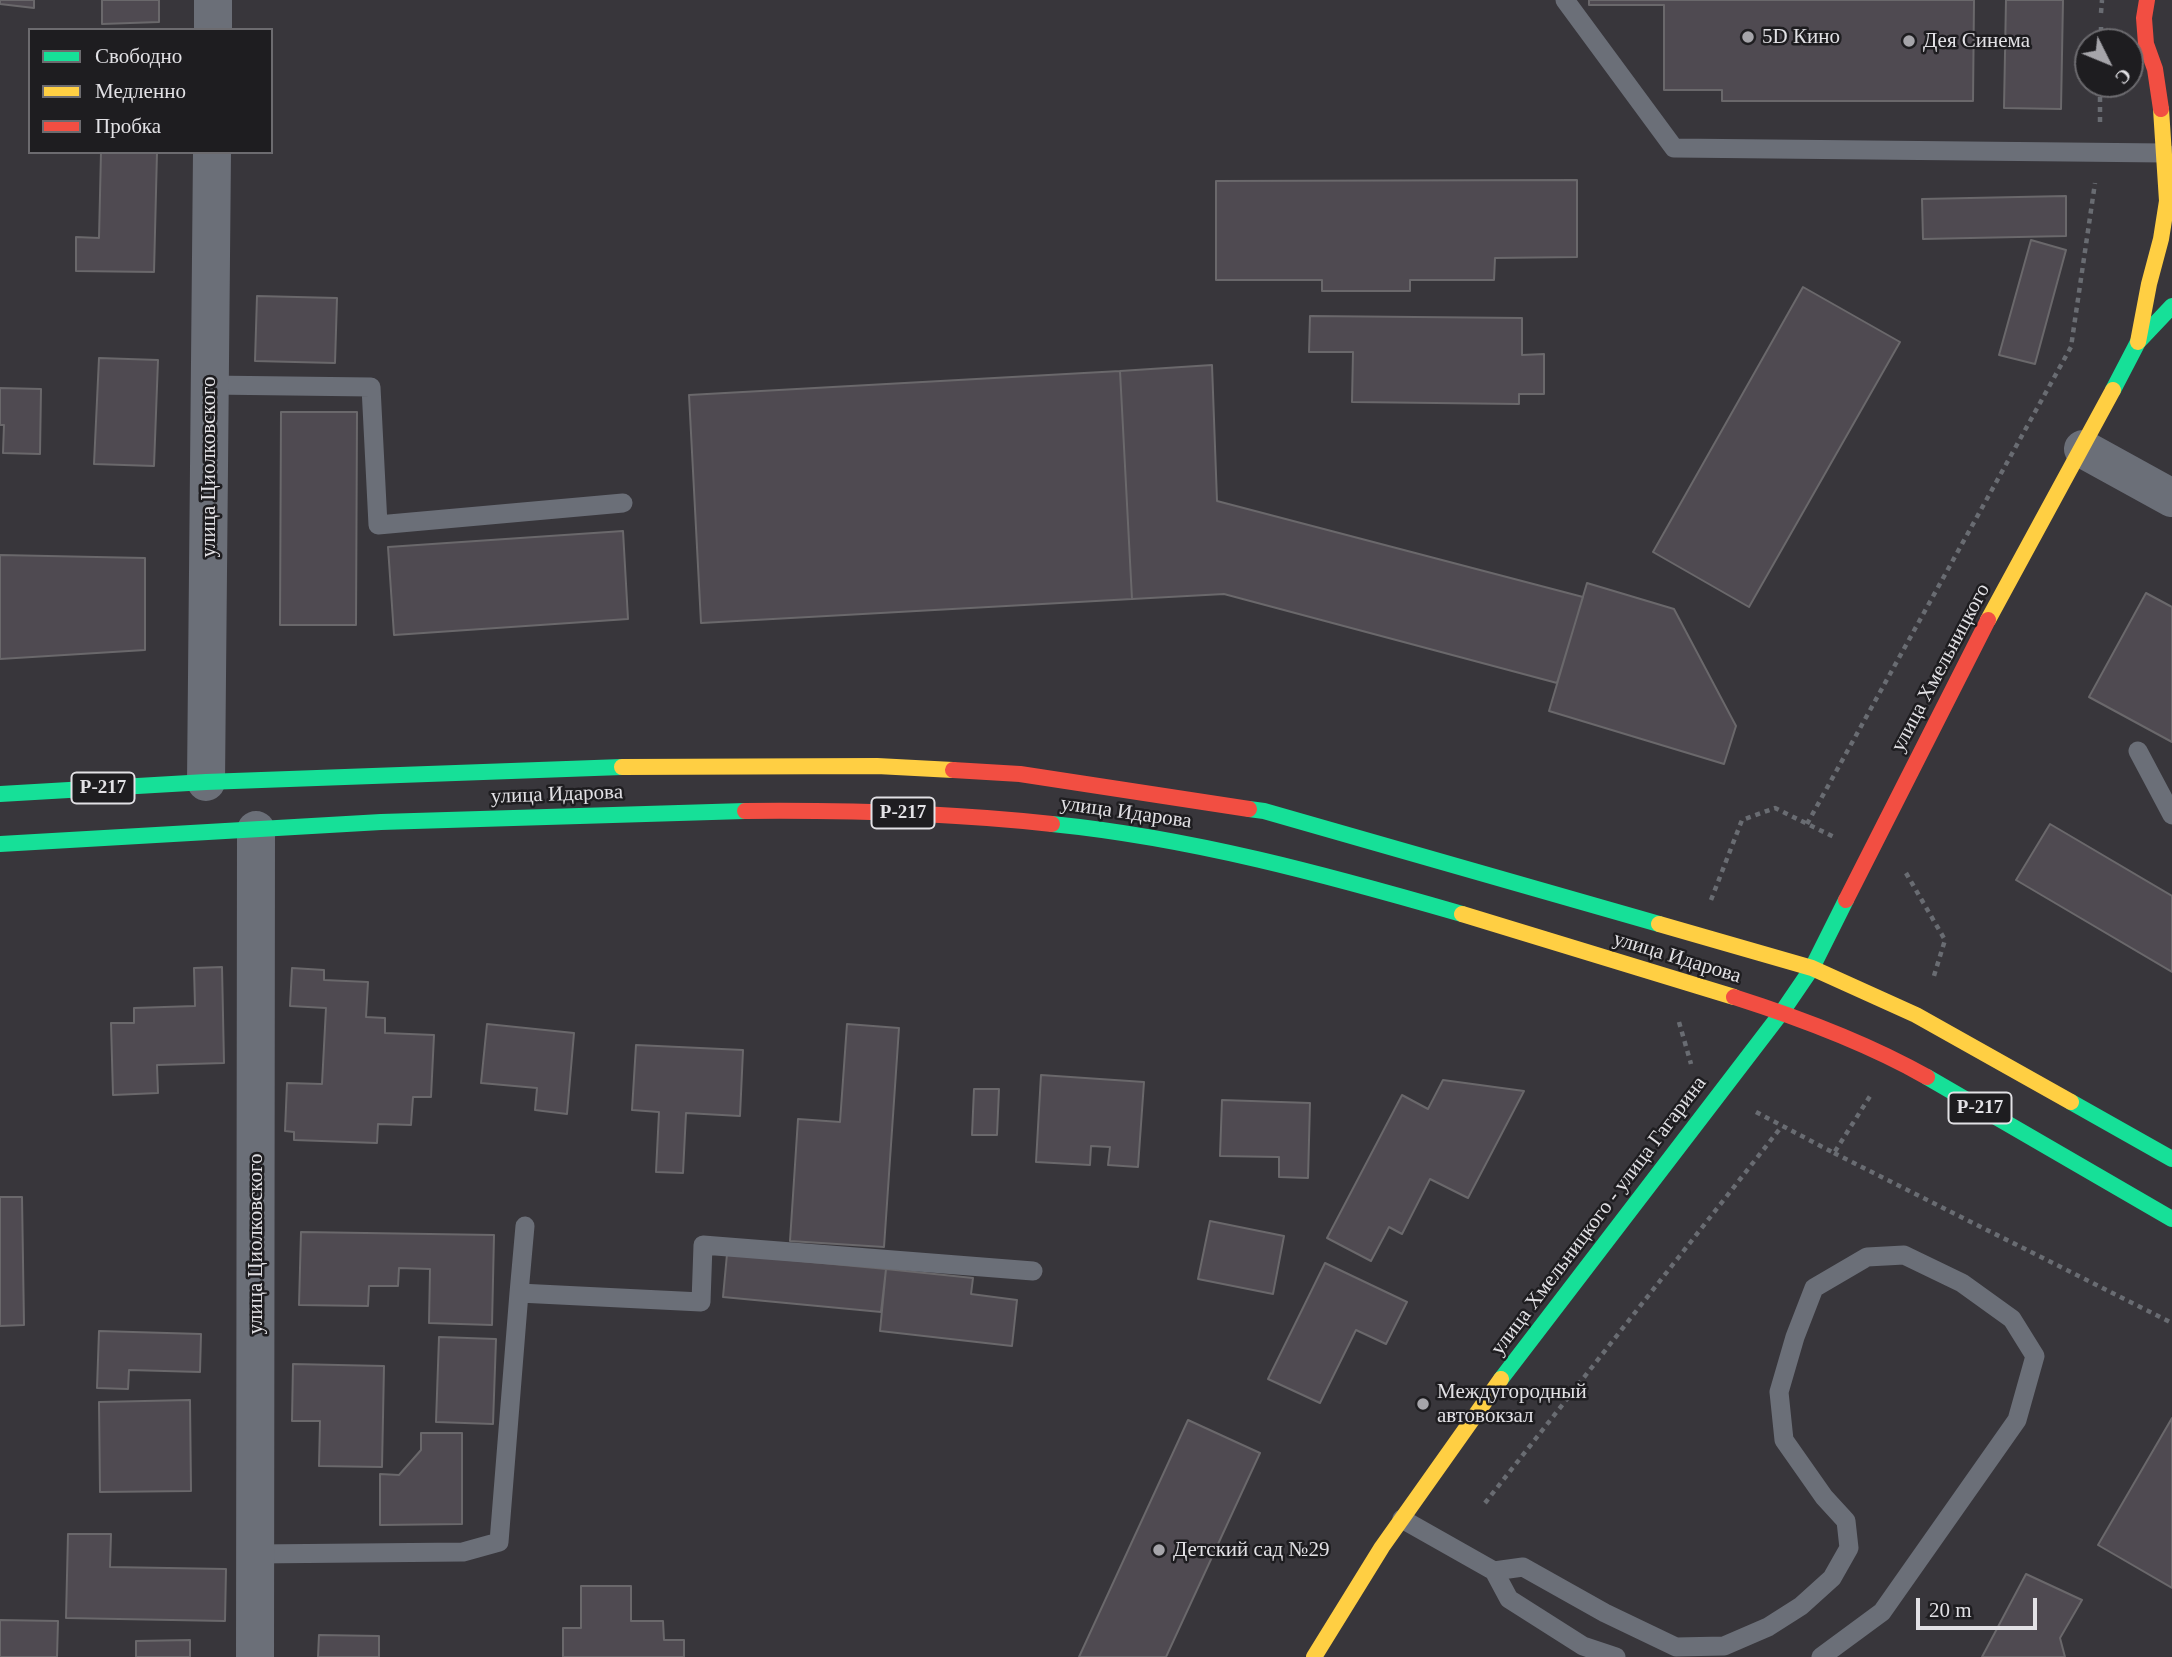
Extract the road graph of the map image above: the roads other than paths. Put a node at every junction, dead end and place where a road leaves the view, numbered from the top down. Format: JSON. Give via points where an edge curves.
{"nodes":[{"id":1,"x":213,"y":0,"type":"edge"},
{"id":2,"x":1564,"y":0,"type":"edge"},
{"id":3,"x":2147,"y":0,"type":"edge"},
{"id":4,"x":213,"y":28,"type":"edge"},
{"id":5,"x":2155,"y":69,"type":"junction"},
{"id":6,"x":2172,"y":94,"type":"edge"},
{"id":7,"x":2165,"y":153,"type":"junction"},
{"id":8,"x":212,"y":154,"type":"edge"},
{"id":9,"x":2172,"y":306,"type":"edge"},
{"id":10,"x":2138,"y":342,"type":"junction"},
{"id":11,"x":209,"y":385,"type":"junction"},
{"id":12,"x":2083,"y":449,"type":"junction"},
{"id":13,"x":2172,"y":498,"type":"edge"},
{"id":14,"x":623,"y":503,"type":"dead end"},
{"id":15,"x":2138,"y":751,"type":"dead end"},
{"id":16,"x":206,"y":782,"type":"junction"},
{"id":17,"x":0,"y":794,"type":"edge"},
{"id":18,"x":2172,"y":815,"type":"edge"},
{"id":19,"x":256,"y":830,"type":"junction"},
{"id":20,"x":0,"y":844,"type":"edge"},
{"id":21,"x":1812,"y":968,"type":"junction"},
{"id":22,"x":1782,"y":1012,"type":"junction"},
{"id":23,"x":2172,"y":1159,"type":"edge"},
{"id":24,"x":2172,"y":1219,"type":"edge"},
{"id":25,"x":525,"y":1226,"type":"dead end"},
{"id":26,"x":1033,"y":1271,"type":"dead end"},
{"id":27,"x":519,"y":1293,"type":"junction"},
{"id":28,"x":1402,"y":1518,"type":"junction"},
{"id":29,"x":255,"y":1554,"type":"junction"},
{"id":30,"x":1494,"y":1571,"type":"junction"},
{"id":31,"x":255,"y":1657,"type":"edge"},
{"id":32,"x":1314,"y":1657,"type":"edge"},
{"id":33,"x":1616,"y":1657,"type":"edge"},
{"id":34,"x":1821,"y":1657,"type":"edge"}],
"edges":[{"from":1,"to":4,"type":"street"},
{"from":2,"to":7,"type":"lane","via":[[1674,148]]},
{"from":3,"to":5,"type":"main road","via":[[2146,44]]},
{"from":5,"to":6,"type":"main road"},
{"from":5,"to":7,"type":"main road"},
{"from":7,"to":10,"type":"main road","via":[[2167,201]]},
{"from":8,"to":11,"type":"street","name":"улица Циолковского"},
{"from":9,"to":10,"type":"main road"},
{"from":10,"to":12,"type":"main road","name":"улица Хмельницкого"},
{"from":11,"to":14,"type":"lane","via":[[372,387],[378,525]]},
{"from":11,"to":16,"type":"street","name":"улица Циолковского"},
{"from":12,"to":13,"type":"street"},
{"from":12,"to":21,"type":"main road","name":"улица Хмельницкого","via":[[1976,643]]},
{"from":15,"to":18,"type":"lane"},
{"from":16,"to":17,"type":"main road","name":"улица Идарова","number":"Р-217"},
{"from":16,"to":21,"type":"main road","name":"улица Идарова","number":"Р-217","via":[[658,766],[877,766],[1020,774],[1264,811]]},
{"from":19,"to":20,"type":"main road","name":"улица Идарова","number":"Р-217"},
{"from":19,"to":22,"type":"main road","name":"улица Идарова","number":"Р-217","via":[[664,812],[833,810],[969,815],[1114,830],[1329,876]]},
{"from":19,"to":29,"type":"street","name":"улица Циолковского"},
{"from":21,"to":22,"type":"main road","name":"улица Хмельницкого"},
{"from":21,"to":23,"type":"main road","name":"улица Идарова","number":"Р-217","via":[[1916,1015]]},
{"from":22,"to":24,"type":"main road","name":"улица Идарова","number":"Р-217","via":[[1893,1058]]},
{"from":22,"to":28,"type":"main road","name":"улица Хмельницкого - улица Гагарина","via":[[1576,1279]]},
{"from":25,"to":27,"type":"lane"},
{"from":26,"to":27,"type":"lane","via":[[703,1245],[701,1303]]},
{"from":27,"to":29,"type":"lane","via":[[499,1542],[463,1552]]},
{"from":28,"to":30,"type":"lane"},
{"from":28,"to":32,"type":"main road","name":"улица Хмельницкого - улица Гагарина"},
{"from":29,"to":31,"type":"street","name":"улица Циолковского"},
{"from":30,"to":33,"type":"lane","via":[[1509,1598],[1583,1646]]},
{"from":30,"to":34,"type":"lane","via":[[1523,1567],[1676,1647],[1724,1646],[1801,1606],[1832,1578],[1849,1548],[1846,1521],[1784,1440],[1779,1392],[1795,1337],[1814,1288],[1867,1256],[1904,1255],[1962,1283],[2012,1319],[2035,1356],[2017,1420],[1898,1590],[1882,1612]]}]}
